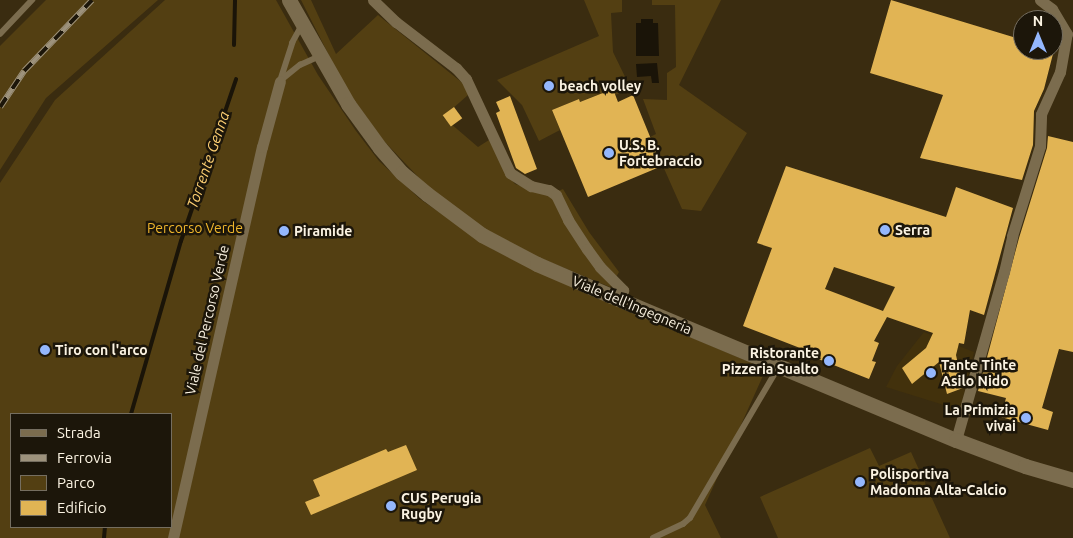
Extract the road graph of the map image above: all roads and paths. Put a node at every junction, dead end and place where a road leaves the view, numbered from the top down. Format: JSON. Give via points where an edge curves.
{"nodes":[{"id":1,"x":32,"y":0,"type":"edge"},
{"id":2,"x":289,"y":0,"type":"edge"},
{"id":3,"x":372,"y":0,"type":"edge"},
{"id":4,"x":1040,"y":0,"type":"edge"},
{"id":5,"x":302,"y":25,"type":"junction"},
{"id":6,"x":0,"y":34,"type":"edge"},
{"id":7,"x":1070,"y":38,"type":"edge"},
{"id":8,"x":320,"y":56,"type":"junction"},
{"id":9,"x":280,"y":81,"type":"junction"},
{"id":10,"x":619,"y":300,"type":"junction"},
{"id":11,"x":779,"y":366,"type":"junction"},
{"id":12,"x":956,"y":440,"type":"junction"},
{"id":13,"x":1073,"y":480,"type":"edge"},
{"id":14,"x":173,"y":538,"type":"edge"},
{"id":15,"x":653,"y":538,"type":"edge"}],
"edges":[{"from":1,"to":6,"type":"lane"},
{"from":2,"to":5,"type":"street","name":"Viale dell'Ingegneria"},
{"from":3,"to":10,"type":"street","via":[[466,79],[510,173],[531,186],[556,195],[568,220],[600,268],[623,290]]},
{"from":4,"to":7,"type":"street","via":[[1052,9]]},
{"from":5,"to":8,"type":"street","name":"Viale dell'Ingegneria"},
{"from":5,"to":9,"type":"lane","name":"Viale del Percorso Verde","via":[[292,43]]},
{"from":7,"to":12,"type":"street","via":[[1060,72],[1041,114],[1040,146]]},
{"from":8,"to":9,"type":"lane","via":[[300,65]]},
{"from":8,"to":10,"type":"street","name":"Viale dell'Ingegneria","via":[[348,104],[380,148],[427,194],[508,250]]},
{"from":9,"to":14,"type":"street","name":"Viale del Percorso Verde"},
{"from":10,"to":11,"type":"street","name":"Viale dell'Ingegneria"},
{"from":11,"to":12,"type":"street","name":"Viale dell'Ingegneria"},
{"from":11,"to":15,"type":"lane","via":[[690,518]]},
{"from":12,"to":13,"type":"street","name":"Viale dell'Ingegneria"}]}
